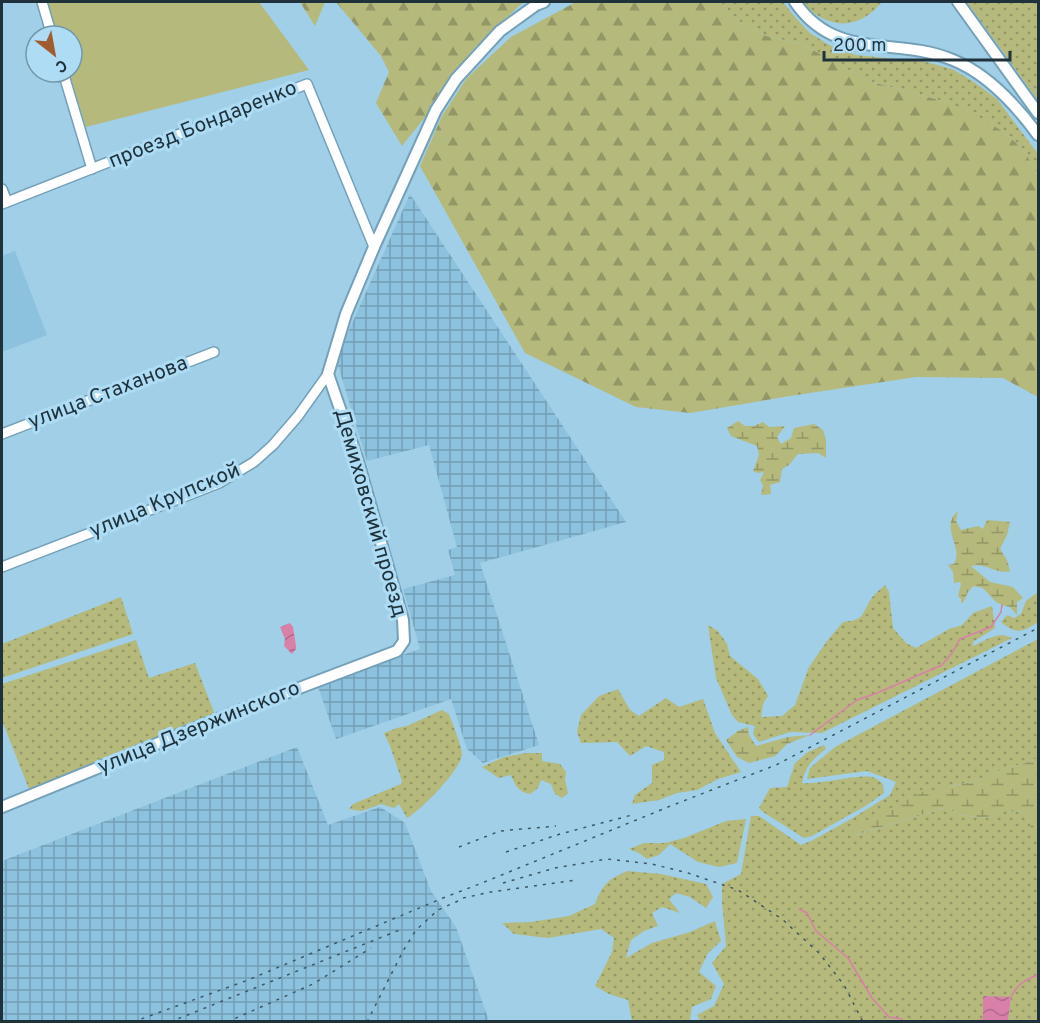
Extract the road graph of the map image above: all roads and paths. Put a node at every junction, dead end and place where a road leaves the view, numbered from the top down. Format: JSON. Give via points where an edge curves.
{"nodes":[{"id":1,"x":42,"y":2,"type":"edge"},
{"id":2,"x":544,"y":2,"type":"edge"},
{"id":3,"x":795,"y":2,"type":"edge"},
{"id":4,"x":958,"y":2,"type":"edge"},
{"id":5,"x":48,"y":24,"type":"edge"},
{"id":6,"x":67,"y":84,"type":"edge"},
{"id":7,"x":1038,"y":112,"type":"edge"},
{"id":8,"x":1038,"y":135,"type":"edge"},
{"id":9,"x":92,"y":169,"type":"junction"},
{"id":10,"x":2,"y":189,"type":"edge"},
{"id":11,"x":4,"y":203,"type":"edge"},
{"id":12,"x":374,"y":247,"type":"junction"},
{"id":13,"x":214,"y":352,"type":"dead end"},
{"id":14,"x":328,"y":374,"type":"junction"},
{"id":15,"x":2,"y":434,"type":"edge"},
{"id":16,"x":2,"y":567,"type":"edge"},
{"id":17,"x":397,"y":651,"type":"joint"},
{"id":18,"x":2,"y":807,"type":"edge"}],
"edges":[{"from":1,"to":5,"type":"street"},
{"from":2,"to":12,"type":"main road","via":[[500,31],[456,79],[436,110]]},
{"from":3,"to":8,"type":"main road","via":[[821,28],[844,40],[927,52],[968,67],[1002,93]]},
{"from":4,"to":7,"type":"main road"},
{"from":6,"to":9,"type":"street"},
{"from":9,"to":11,"type":"street","name":"проезд Бондаренко"},
{"from":9,"to":12,"type":"street","name":"проезд Бондаренко","via":[[307,84]]},
{"from":10,"to":11,"type":"street"},
{"from":12,"to":14,"type":"main road","via":[[346,314]]},
{"from":13,"to":15,"type":"street","name":"улица Стаханова"},
{"from":14,"to":16,"type":"street","name":"улица Крупской","via":[[273,445],[219,483]]},
{"from":14,"to":17,"type":"main road","name":"Демиховский проезд","via":[[357,458],[403,620],[404,641]]},
{"from":17,"to":18,"type":"main road","name":"улица Дзержинского"}]}
